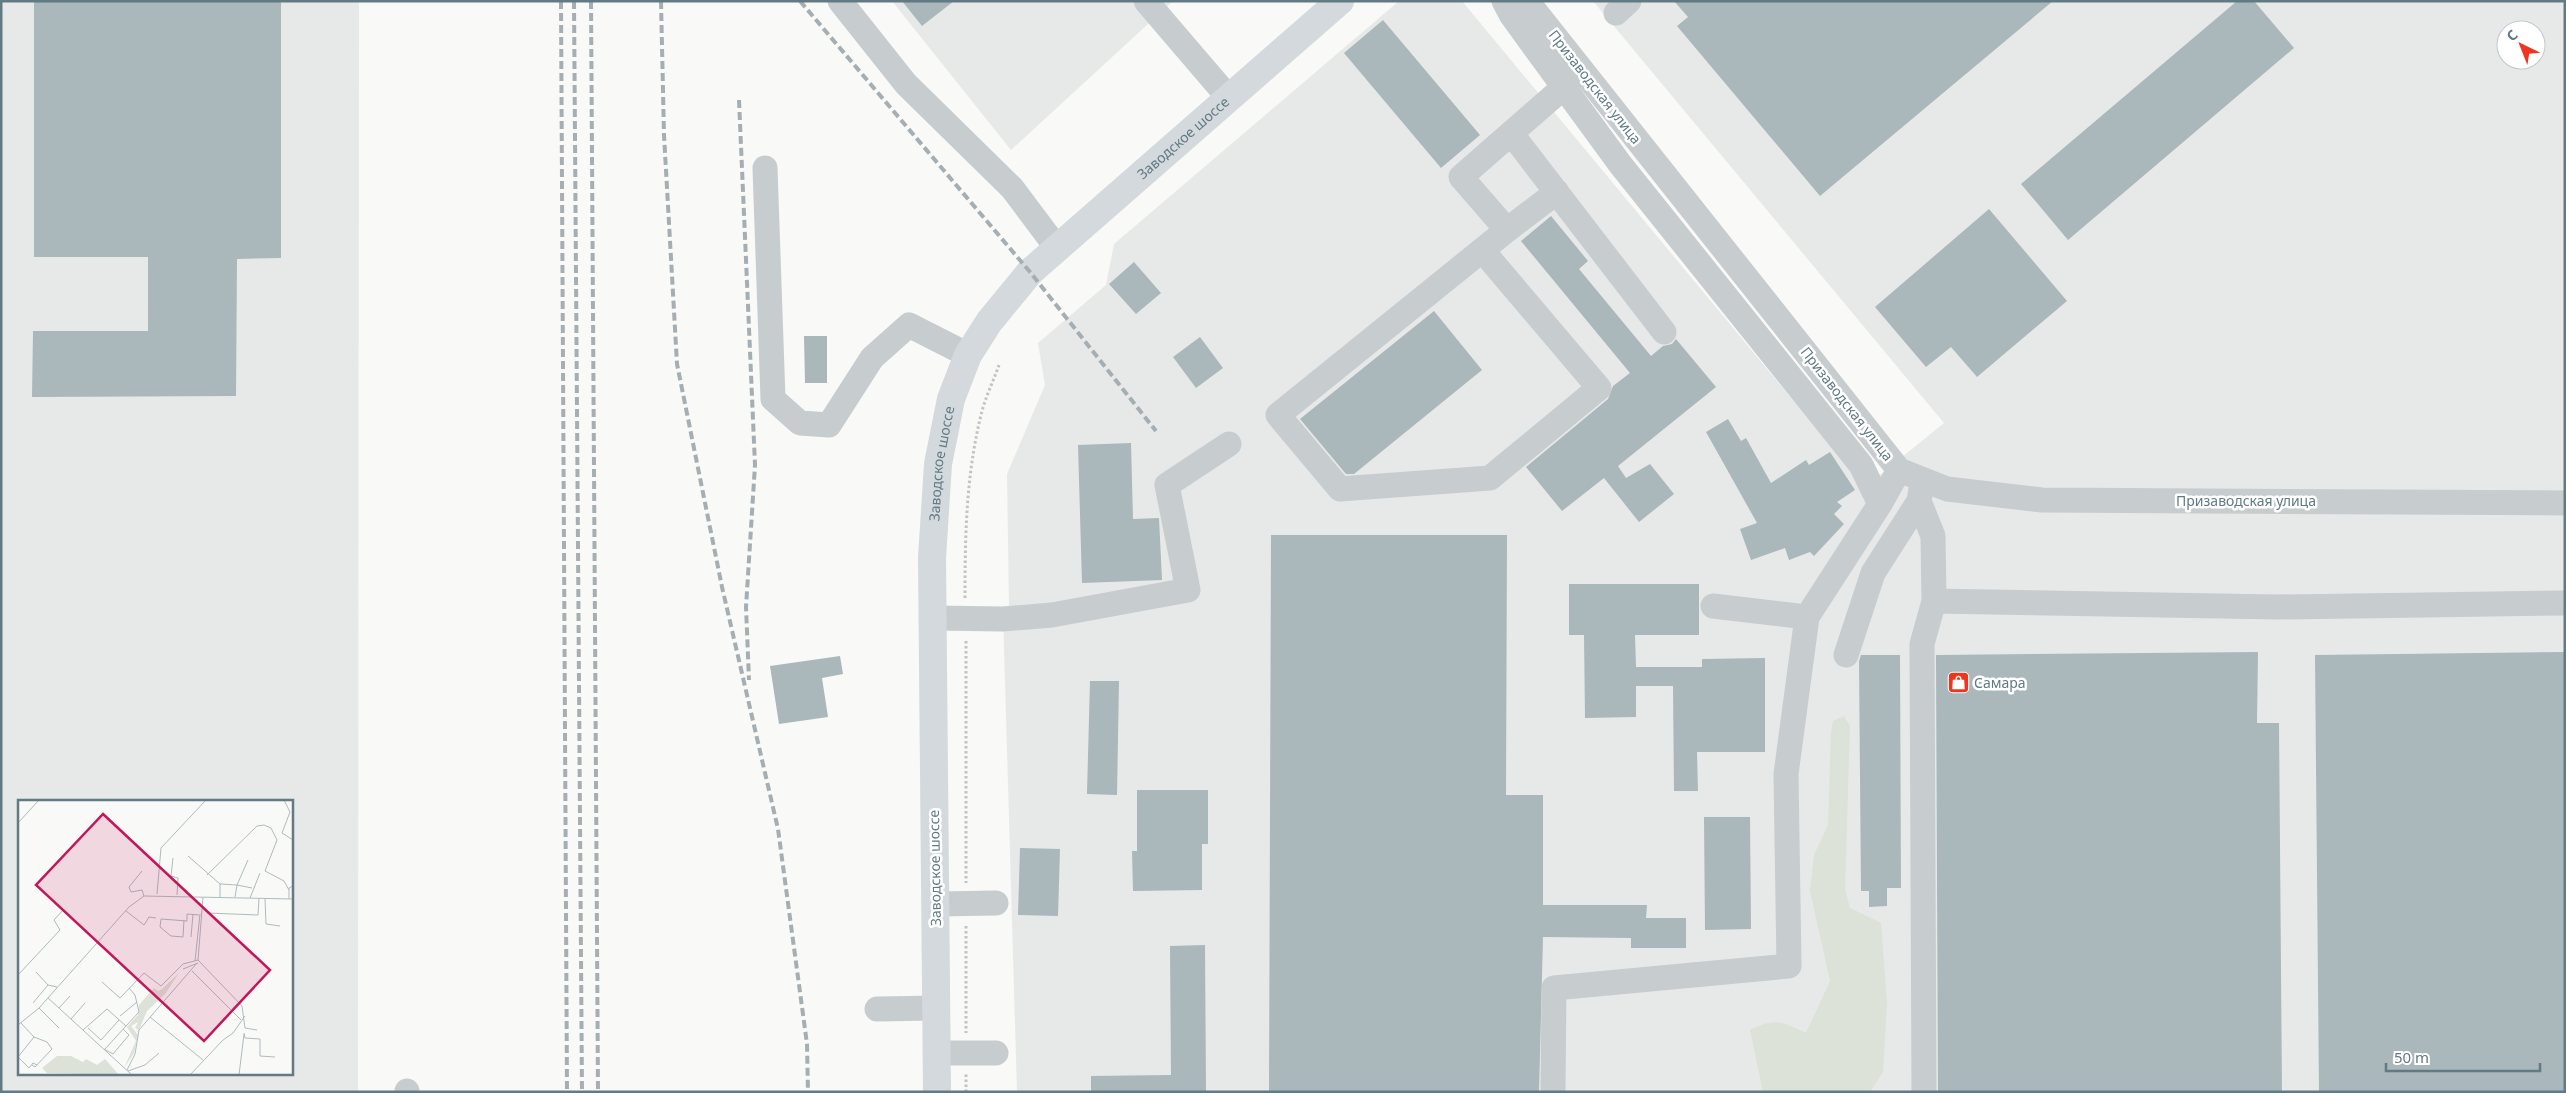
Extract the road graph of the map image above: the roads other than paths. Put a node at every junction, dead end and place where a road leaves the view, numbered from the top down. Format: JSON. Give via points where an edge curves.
{"nodes":[{"id":1,"x":840,"y":1,"type":"edge"},
{"id":2,"x":1146,"y":1,"type":"edge"},
{"id":3,"x":1340,"y":1,"type":"edge"},
{"id":4,"x":1504,"y":1,"type":"edge"},
{"id":5,"x":1528,"y":1,"type":"edge"},
{"id":6,"x":1564,"y":87,"type":"junction"},
{"id":7,"x":1229,"y":98,"type":"junction"},
{"id":8,"x":1511,"y":133,"type":"junction"},
{"id":9,"x":765,"y":168,"type":"dead end"},
{"id":10,"x":1557,"y":192,"type":"junction"},
{"id":11,"x":1507,"y":230,"type":"junction"},
{"id":12,"x":1057,"y":248,"type":"junction"},
{"id":13,"x":1482,"y":250,"type":"junction"},
{"id":14,"x":1664,"y":332,"type":"dead end"},
{"id":15,"x":968,"y":355,"type":"junction"},
{"id":16,"x":1229,"y":444,"type":"dead end"},
{"id":17,"x":1899,"y":470,"type":"junction"},
{"id":18,"x":1921,"y":490,"type":"junction"},
{"id":19,"x":2565,"y":503,"type":"edge"},
{"id":20,"x":1880,"y":504,"type":"junction"},
{"id":21,"x":1934,"y":601,"type":"junction"},
{"id":22,"x":2565,"y":603,"type":"edge"},
{"id":23,"x":1713,"y":606,"type":"dead end"},
{"id":24,"x":1807,"y":617,"type":"junction"},
{"id":25,"x":933,"y":618,"type":"junction"},
{"id":26,"x":1846,"y":655,"type":"dead end"},
{"id":27,"x":996,"y":903,"type":"dead end"},
{"id":28,"x":936,"y":904,"type":"junction"},
{"id":29,"x":937,"y":1008,"type":"junction"},
{"id":30,"x":877,"y":1009,"type":"dead end"},
{"id":31,"x":937,"y":1053,"type":"junction"},
{"id":32,"x":996,"y":1053,"type":"dead end"},
{"id":33,"x":937,"y":1092,"type":"edge"},
{"id":34,"x":1553,"y":1092,"type":"edge"},
{"id":35,"x":1924,"y":1092,"type":"edge"}],
"edges":[{"from":1,"to":12,"type":"street","via":[[906,84],[1012,188]]},
{"from":2,"to":7,"type":"street"},
{"from":3,"to":7,"type":"main road","name":"Заводское шоссе"},
{"from":4,"to":6,"type":"street"},
{"from":5,"to":17,"type":"street","name":"Призаводская улица"},
{"from":6,"to":8,"type":"street"},
{"from":6,"to":20,"type":"street","via":[[1620,164],[1861,465]]},
{"from":7,"to":12,"type":"main road","name":"Заводское шоссе"},
{"from":8,"to":10,"type":"street"},
{"from":8,"to":11,"type":"street","via":[[1461,177]]},
{"from":9,"to":15,"type":"street","via":[[773,399],[800,423],[829,425],[872,358],[909,325]]},
{"from":10,"to":11,"type":"street"},
{"from":10,"to":14,"type":"street"},
{"from":11,"to":13,"type":"street"},
{"from":12,"to":15,"type":"main road","name":"Заводское шоссе","via":[[1030,272],[989,322]]},
{"from":13,"to":13,"type":"street","via":[[1599,388],[1490,478],[1340,489],[1278,416]]},
{"from":15,"to":25,"type":"main road","name":"Заводское шоссе","via":[[951,399],[938,464],[932,558]]},
{"from":16,"to":25,"type":"street","via":[[1167,485],[1188,590],[1052,615],[1003,619]]},
{"from":17,"to":18,"type":"street","name":"Призаводская улица"},
{"from":17,"to":20,"type":"street"},
{"from":18,"to":19,"type":"street","name":"Призаводская улица","via":[[1947,489],[2042,500]]},
{"from":18,"to":21,"type":"street","via":[[1933,536]]},
{"from":18,"to":26,"type":"street","via":[[1874,573]]},
{"from":20,"to":24,"type":"street"},
{"from":21,"to":22,"type":"street","via":[[2278,607]]},
{"from":21,"to":35,"type":"street","via":[[1922,644]]},
{"from":23,"to":24,"type":"street"},
{"from":24,"to":34,"type":"street","via":[[1786,774],[1789,966],[1554,988]]},
{"from":25,"to":28,"type":"main road","name":"Заводское шоссе"},
{"from":27,"to":28,"type":"street"},
{"from":28,"to":29,"type":"main road","name":"Заводское шоссе"},
{"from":29,"to":30,"type":"street"},
{"from":29,"to":31,"type":"main road","name":"Заводское шоссе"},
{"from":31,"to":32,"type":"street"},
{"from":31,"to":33,"type":"main road","name":"Заводское шоссе"}]}
